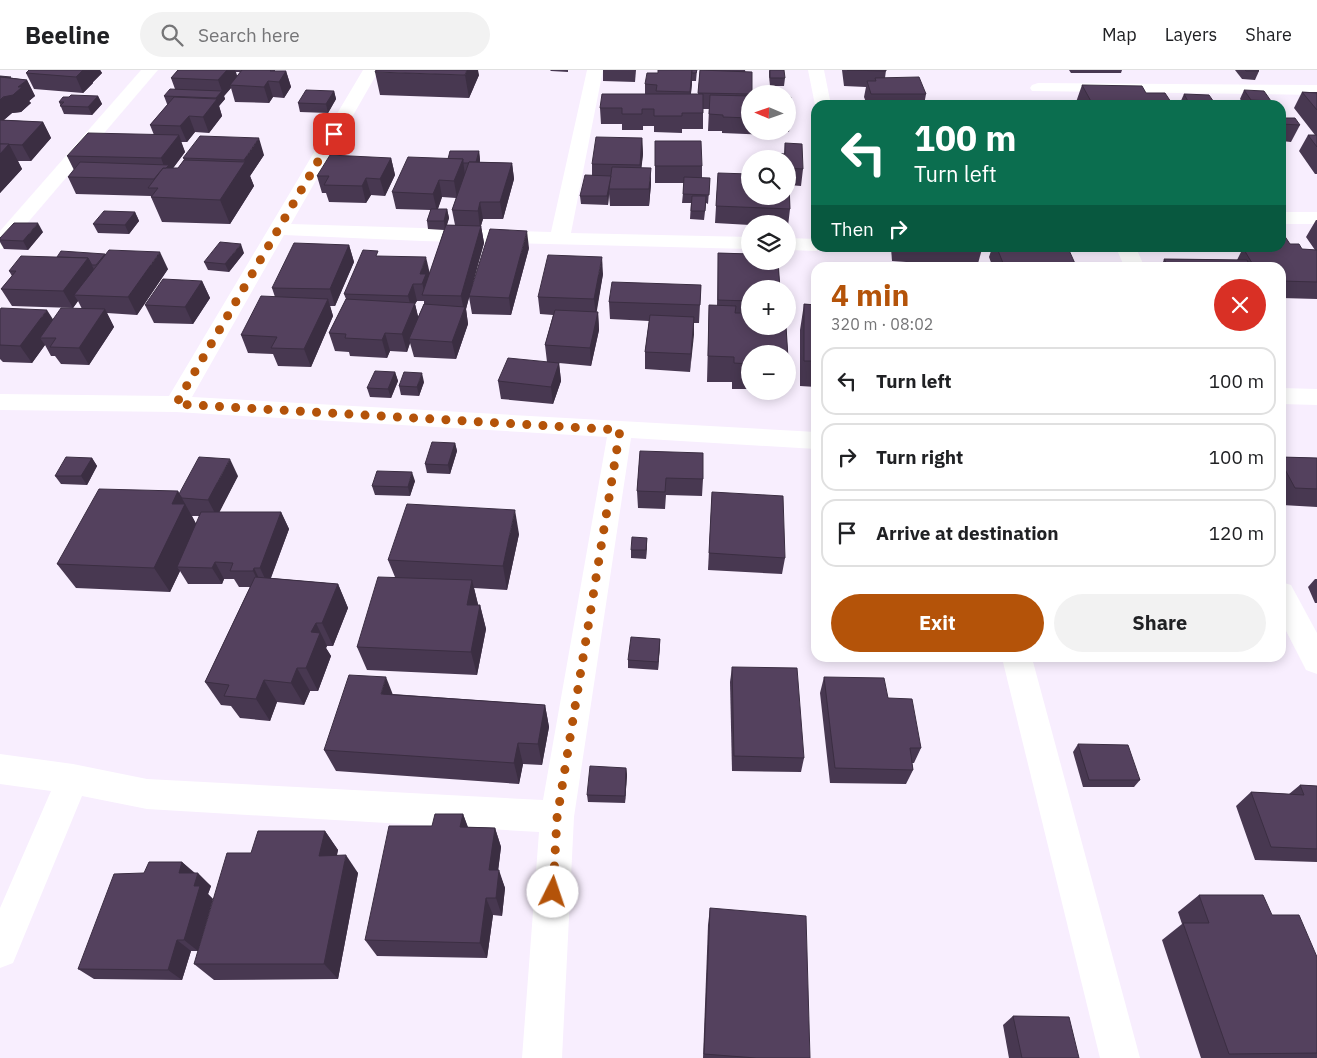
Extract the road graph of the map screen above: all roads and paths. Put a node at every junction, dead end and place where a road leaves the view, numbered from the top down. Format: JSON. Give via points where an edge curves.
{"nodes":[{"id":1,"x":150,"y":70,"type":"edge"},
{"id":2,"x":371,"y":70,"type":"edge"},
{"id":3,"x":595,"y":70,"type":"edge"},
{"id":4,"x":816,"y":70,"type":"edge"},
{"id":5,"x":1317,"y":90,"type":"edge"},
{"id":6,"x":822,"y":100,"type":"edge"},
{"id":7,"x":1045,"y":100,"type":"edge"},
{"id":8,"x":1286,"y":218,"type":"edge"},
{"id":9,"x":1317,"y":218,"type":"edge"},
{"id":10,"x":278,"y":229,"type":"junction"},
{"id":11,"x":560,"y":238,"type":"junction"},
{"id":12,"x":0,"y":243,"type":"edge"},
{"id":13,"x":741,"y":243,"type":"edge"},
{"id":14,"x":796,"y":244,"type":"edge"},
{"id":15,"x":811,"y":245,"type":"edge"},
{"id":16,"x":1286,"y":396,"type":"edge"},
{"id":17,"x":1317,"y":397,"type":"edge"},
{"id":18,"x":0,"y":402,"type":"edge"},
{"id":19,"x":176,"y":404,"type":"junction"},
{"id":20,"x":620,"y":430,"type":"junction"},
{"id":21,"x":811,"y":440,"type":"edge"},
{"id":22,"x":1286,"y":602,"type":"edge"},
{"id":23,"x":1317,"y":661,"type":"edge"},
{"id":24,"x":1018,"y":662,"type":"edge"},
{"id":25,"x":0,"y":769,"type":"edge"},
{"id":26,"x":73,"y":779,"type":"junction"},
{"id":27,"x":557,"y":818,"type":"junction"},
{"id":28,"x":0,"y":950,"type":"edge"},
{"id":29,"x":542,"y":1058,"type":"edge"},
{"id":30,"x":1120,"y":1058,"type":"edge"}],
"edges":[{"from":1,"to":12,"type":"street"},
{"from":2,"to":10,"type":"street"},
{"from":3,"to":11,"type":"street"},
{"from":4,"to":6,"type":"street"},
{"from":5,"to":7,"type":"street","via":[[1035,82]]},
{"from":8,"to":9,"type":"street"},
{"from":10,"to":11,"type":"street"},
{"from":10,"to":19,"type":"street"},
{"from":11,"to":13,"type":"street"},
{"from":14,"to":15,"type":"street"},
{"from":16,"to":17,"type":"street"},
{"from":18,"to":19,"type":"street"},
{"from":19,"to":20,"type":"street"},
{"from":20,"to":21,"type":"street"},
{"from":20,"to":27,"type":"street"},
{"from":22,"to":23,"type":"street"},
{"from":24,"to":30,"type":"street"},
{"from":25,"to":26,"type":"street"},
{"from":26,"to":27,"type":"street","via":[[147,794]]},
{"from":26,"to":28,"type":"street"},
{"from":27,"to":29,"type":"street"}]}
